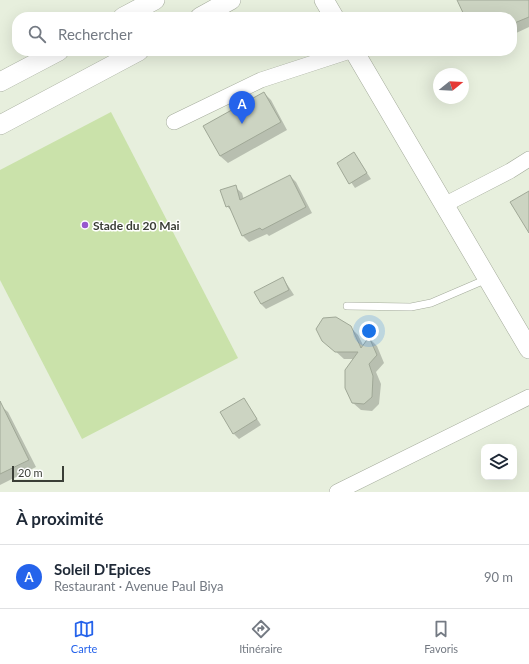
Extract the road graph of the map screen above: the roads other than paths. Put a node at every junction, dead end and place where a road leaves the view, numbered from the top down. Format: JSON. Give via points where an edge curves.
{"nodes":[{"id":1,"x":155,"y":0,"type":"edge"},
{"id":2,"x":231,"y":0,"type":"edge"},
{"id":3,"x":324,"y":0,"type":"edge"},
{"id":4,"x":132,"y":12,"type":"edge"},
{"id":5,"x":209,"y":12,"type":"edge"},
{"id":6,"x":331,"y":12,"type":"edge"},
{"id":7,"x":49,"y":56,"type":"edge"},
{"id":8,"x":130,"y":56,"type":"edge"},
{"id":9,"x":335,"y":56,"type":"edge"},
{"id":10,"x":357,"y":56,"type":"edge"},
{"id":11,"x":0,"y":82,"type":"edge"},
{"id":12,"x":174,"y":122,"type":"dead end"},
{"id":13,"x":0,"y":125,"type":"edge"},
{"id":14,"x":529,"y":159,"type":"edge"},
{"id":15,"x":444,"y":205,"type":"junction"},
{"id":16,"x":487,"y":278,"type":"junction"},
{"id":17,"x":348,"y":306,"type":"dead end"},
{"id":18,"x":529,"y":349,"type":"edge"},
{"id":19,"x":529,"y":397,"type":"edge"},
{"id":20,"x":337,"y":492,"type":"edge"}],
"edges":[{"from":1,"to":4,"type":"street"},
{"from":2,"to":5,"type":"street"},
{"from":3,"to":6,"type":"street"},
{"from":7,"to":11,"type":"street"},
{"from":8,"to":13,"type":"street"},
{"from":9,"to":12,"type":"street","via":[[261,80]]},
{"from":10,"to":15,"type":"street"},
{"from":14,"to":15,"type":"street"},
{"from":15,"to":16,"type":"street"},
{"from":16,"to":17,"type":"lane","via":[[431,303],[411,306]]},
{"from":16,"to":18,"type":"street"},
{"from":19,"to":20,"type":"street"}]}
